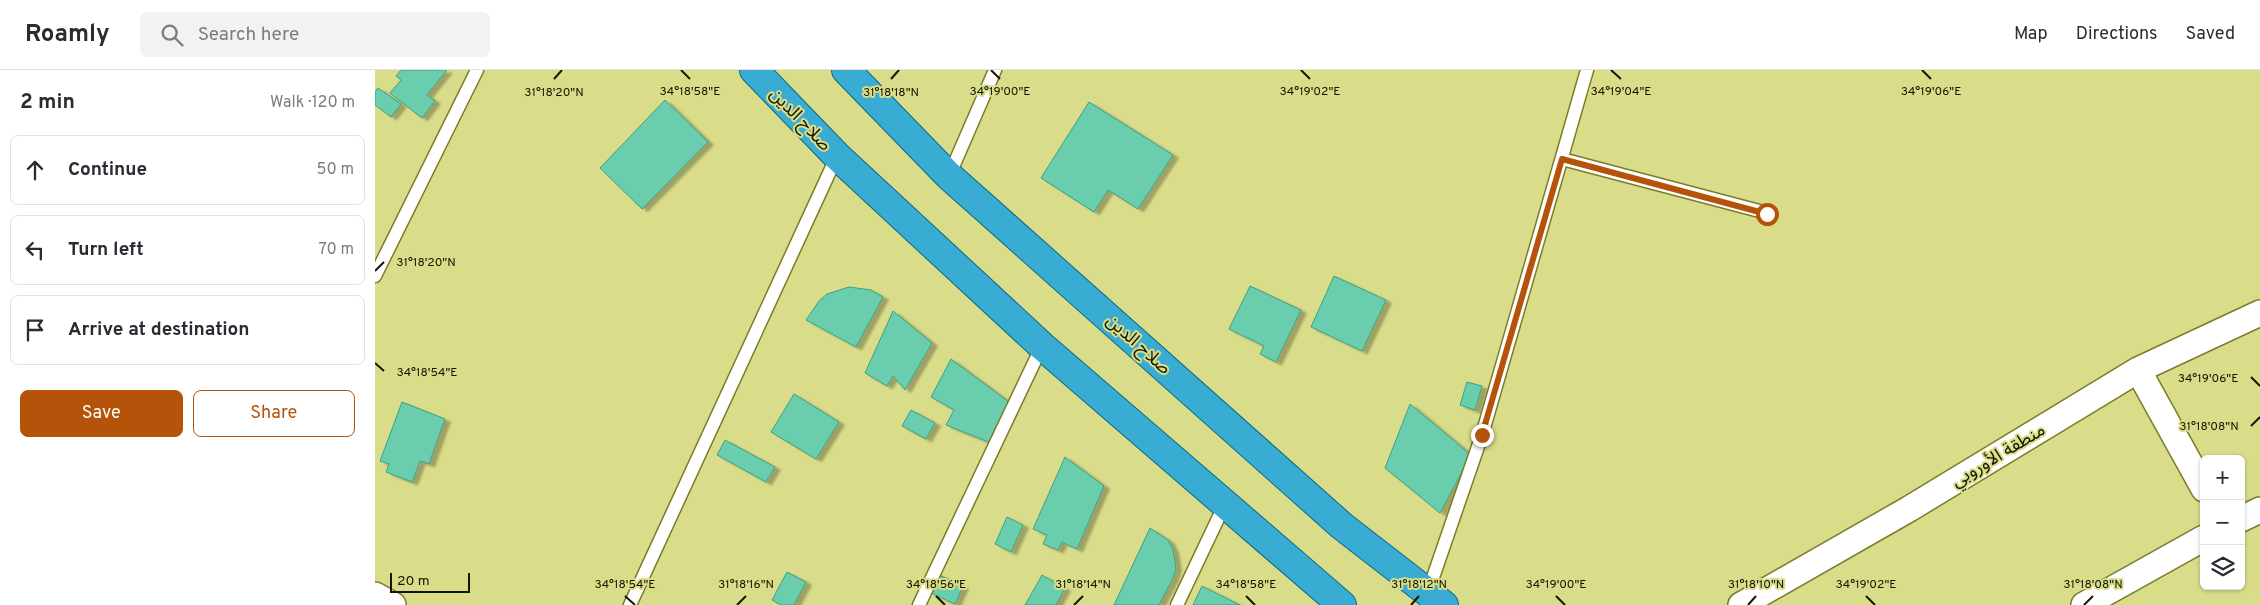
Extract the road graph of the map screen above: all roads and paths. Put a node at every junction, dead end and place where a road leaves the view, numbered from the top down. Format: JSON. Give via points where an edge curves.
{"nodes":[{"id":1,"x":477,"y":70,"type":"edge"},
{"id":2,"x":754,"y":70,"type":"edge"},
{"id":3,"x":846,"y":70,"type":"edge"},
{"id":4,"x":995,"y":70,"type":"edge"},
{"id":5,"x":1587,"y":70,"type":"edge"},
{"id":6,"x":837,"y":156,"type":"junction"},
{"id":7,"x":1562,"y":159,"type":"junction"},
{"id":8,"x":949,"y":176,"type":"junction"},
{"id":9,"x":1767,"y":214,"type":"dead end"},
{"id":10,"x":375,"y":276,"type":"edge"},
{"id":11,"x":2260,"y":313,"type":"edge"},
{"id":12,"x":1043,"y":346,"type":"junction"},
{"id":13,"x":2138,"y":370,"type":"junction"},
{"id":14,"x":2200,"y":482,"type":"edge"},
{"id":15,"x":1225,"y":504,"type":"junction"},
{"id":16,"x":2260,"y":510,"type":"edge"},
{"id":17,"x":2245,"y":517,"type":"edge"},
{"id":18,"x":2200,"y":540,"type":"edge"},
{"id":19,"x":375,"y":595,"type":"edge"},
{"id":20,"x":1436,"y":598,"type":"edge"},
{"id":21,"x":393,"y":605,"type":"edge"},
{"id":22,"x":630,"y":605,"type":"edge"},
{"id":23,"x":919,"y":605,"type":"edge"},
{"id":24,"x":1177,"y":605,"type":"edge"},
{"id":25,"x":1342,"y":605,"type":"edge"},
{"id":26,"x":1741,"y":605,"type":"edge"},
{"id":27,"x":2084,"y":605,"type":"edge"}],
"edges":[{"from":1,"to":10,"type":"lane"},
{"from":2,"to":6,"type":"highway","name":"صلاح الدين"},
{"from":3,"to":8,"type":"highway","name":"صلاح الدين"},
{"from":4,"to":8,"type":"lane"},
{"from":5,"to":7,"type":"lane"},
{"from":6,"to":12,"type":"highway","name":"صلاح الدين"},
{"from":6,"to":22,"type":"lane"},
{"from":7,"to":9,"type":"lane"},
{"from":7,"to":20,"type":"lane"},
{"from":8,"to":20,"type":"highway","name":"صلاح الدين","via":[[1342,526]]},
{"from":11,"to":13,"type":"street","name":"منطقة الأوروبي"},
{"from":12,"to":15,"type":"highway","name":"صلاح الدين"},
{"from":12,"to":23,"type":"lane"},
{"from":13,"to":14,"type":"street"},
{"from":13,"to":26,"type":"street","name":"منطقة الأوروبي","via":[[1909,509]]},
{"from":15,"to":24,"type":"lane"},
{"from":15,"to":25,"type":"highway","name":"صلاح الدين"},
{"from":16,"to":17,"type":"street"},
{"from":18,"to":27,"type":"street"},
{"from":19,"to":21,"type":"street"}]}
